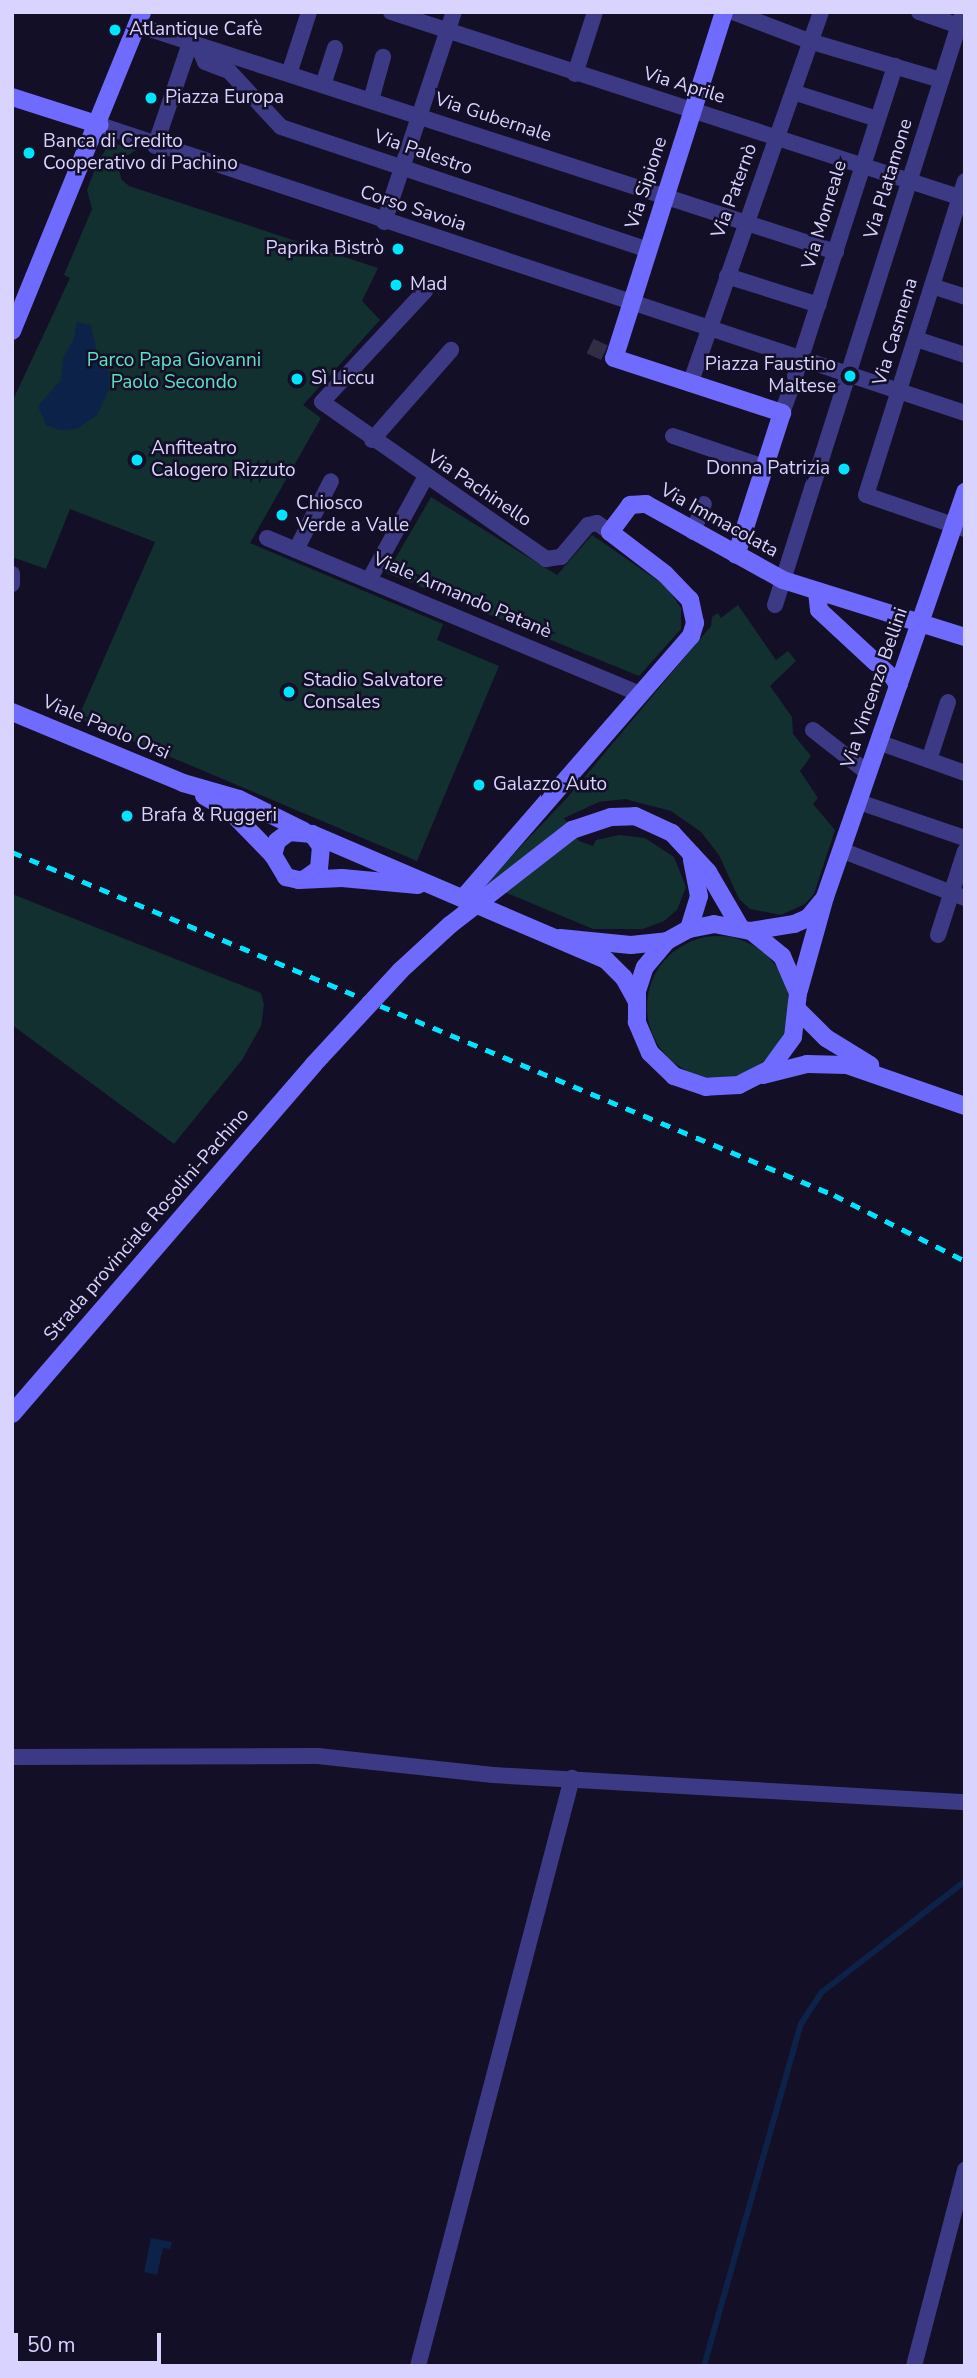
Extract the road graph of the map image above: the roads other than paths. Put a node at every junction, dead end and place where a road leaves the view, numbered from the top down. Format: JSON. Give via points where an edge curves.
{"nodes":[{"id":1,"x":309,"y":12,"type":"edge"},
{"id":2,"x":391,"y":12,"type":"edge"},
{"id":3,"x":454,"y":12,"type":"edge"},
{"id":4,"x":595,"y":12,"type":"edge"},
{"id":5,"x":821,"y":12,"type":"edge"},
{"id":6,"x":919,"y":12,"type":"edge"},
{"id":7,"x":730,"y":15,"type":"edge"},
{"id":8,"x":140,"y":19,"type":"edge"},
{"id":9,"x":962,"y":22,"type":"edge"},
{"id":10,"x":448,"y":32,"type":"junction"},
{"id":11,"x":810,"y":41,"type":"junction"},
{"id":12,"x":194,"y":45,"type":"junction"},
{"id":13,"x":335,"y":47,"type":"dead end"},
{"id":14,"x":383,"y":57,"type":"dead end"},
{"id":15,"x":895,"y":66,"type":"junction"},
{"id":16,"x":289,"y":74,"type":"junction"},
{"id":17,"x":575,"y":74,"type":"junction"},
{"id":18,"x":941,"y":80,"type":"junction"},
{"id":19,"x":323,"y":85,"type":"junction"},
{"id":20,"x":793,"y":92,"type":"junction"},
{"id":21,"x":12,"y":97,"type":"edge"},
{"id":22,"x":371,"y":100,"type":"junction"},
{"id":23,"x":692,"y":110,"type":"junction"},
{"id":24,"x":420,"y":117,"type":"junction"},
{"id":25,"x":877,"y":119,"type":"junction"},
{"id":26,"x":100,"y":125,"type":"junction"},
{"id":27,"x":777,"y":137,"type":"junction"},
{"id":28,"x":155,"y":146,"type":"junction"},
{"id":29,"x":862,"y":166,"type":"junction"},
{"id":30,"x":403,"y":169,"type":"junction"},
{"id":31,"x":965,"y":181,"type":"edge"},
{"id":32,"x":911,"y":182,"type":"junction"},
{"id":33,"x":664,"y":196,"type":"junction"},
{"id":34,"x":962,"y":198,"type":"edge"},
{"id":35,"x":384,"y":222,"type":"junction"},
{"id":36,"x":746,"y":223,"type":"junction"},
{"id":37,"x":648,"y":250,"type":"junction"},
{"id":38,"x":836,"y":252,"type":"junction"},
{"id":39,"x":727,"y":276,"type":"junction"},
{"id":40,"x":932,"y":286,"type":"junction"},
{"id":41,"x":425,"y":291,"type":"dead end"},
{"id":42,"x":965,"y":297,"type":"edge"},
{"id":43,"x":631,"y":303,"type":"junction"},
{"id":44,"x":819,"y":305,"type":"junction"},
{"id":45,"x":13,"y":328,"type":"edge"},
{"id":46,"x":707,"y":329,"type":"junction"},
{"id":47,"x":916,"y":339,"type":"junction"},
{"id":48,"x":451,"y":350,"type":"dead end"},
{"id":49,"x":965,"y":355,"type":"edge"},
{"id":50,"x":801,"y":359,"type":"junction"},
{"id":51,"x":851,"y":375,"type":"junction"},
{"id":52,"x":690,"y":384,"type":"junction"},
{"id":53,"x":900,"y":391,"type":"junction"},
{"id":54,"x":782,"y":413,"type":"junction"},
{"id":55,"x":965,"y":413,"type":"edge"},
{"id":56,"x":673,"y":436,"type":"dead end"},
{"id":57,"x":372,"y":440,"type":"junction"},
{"id":58,"x":764,"y":467,"type":"junction"},
{"id":59,"x":425,"y":478,"type":"junction"},
{"id":60,"x":331,"y":481,"type":"dead end"},
{"id":61,"x":965,"y":492,"type":"edge"},
{"id":62,"x":704,"y":504,"type":"dead end"},
{"id":63,"x":959,"y":527,"type":"edge"},
{"id":64,"x":610,"y":532,"type":"junction"},
{"id":65,"x":693,"y":532,"type":"junction"},
{"id":66,"x":267,"y":538,"type":"dead end"},
{"id":67,"x":296,"y":550,"type":"junction"},
{"id":68,"x":736,"y":555,"type":"junction"},
{"id":69,"x":12,"y":575,"type":"edge"},
{"id":70,"x":369,"y":580,"type":"junction"},
{"id":71,"x":783,"y":580,"type":"junction"},
{"id":72,"x":12,"y":584,"type":"edge"},
{"id":73,"x":817,"y":591,"type":"junction"},
{"id":74,"x":775,"y":605,"type":"dead end"},
{"id":75,"x":919,"y":625,"type":"junction"},
{"id":76,"x":965,"y":638,"type":"edge"},
{"id":77,"x":899,"y":684,"type":"junction"},
{"id":78,"x":640,"y":694,"type":"junction"},
{"id":79,"x":948,"y":702,"type":"dead end"},
{"id":80,"x":12,"y":712,"type":"edge"},
{"id":81,"x":813,"y":730,"type":"dead end"},
{"id":82,"x":878,"y":742,"type":"junction"},
{"id":83,"x":929,"y":760,"type":"junction"},
{"id":84,"x":868,"y":773,"type":"junction"},
{"id":85,"x":965,"y":773,"type":"edge"},
{"id":86,"x":183,"y":783,"type":"junction"},
{"id":87,"x":859,"y":802,"type":"junction"},
{"id":88,"x":308,"y":832,"type":"junction"},
{"id":89,"x":965,"y":838,"type":"edge"},
{"id":90,"x":687,"y":846,"type":"junction"},
{"id":91,"x":842,"y":850,"type":"junction"},
{"id":92,"x":965,"y":851,"type":"edge"},
{"id":93,"x":273,"y":855,"type":"junction"},
{"id":94,"x":306,"y":878,"type":"junction"},
{"id":95,"x":439,"y":887,"type":"junction"},
{"id":96,"x":958,"y":895,"type":"edge"},
{"id":97,"x":464,"y":897,"type":"junction"},
{"id":98,"x":825,"y":897,"type":"junction"},
{"id":99,"x":689,"y":929,"type":"junction"},
{"id":100,"x":745,"y":929,"type":"junction"},
{"id":101,"x":938,"y":935,"type":"dead end"},
{"id":102,"x":560,"y":938,"type":"junction"},
{"id":103,"x":667,"y":941,"type":"junction"},
{"id":104,"x":636,"y":1000,"type":"junction"},
{"id":105,"x":798,"y":1002,"type":"junction"},
{"id":106,"x":759,"y":1076,"type":"junction"},
{"id":107,"x":888,"y":1076,"type":"junction"},
{"id":108,"x":965,"y":1107,"type":"edge"},
{"id":109,"x":12,"y":1414,"type":"edge"},
{"id":110,"x":12,"y":1758,"type":"edge"},
{"id":111,"x":572,"y":1778,"type":"junction"},
{"id":112,"x":965,"y":1802,"type":"edge"},
{"id":113,"x":965,"y":2170,"type":"edge"},
{"id":114,"x":418,"y":2366,"type":"edge"},
{"id":115,"x":914,"y":2366,"type":"edge"}],
"edges":[{"from":1,"to":16,"type":"street"},
{"from":2,"to":10,"type":"street","name":"Via Aprile"},
{"from":3,"to":10,"type":"street"},
{"from":4,"to":17,"type":"street"},
{"from":5,"to":11,"type":"street","name":"Via Paternò"},
{"from":6,"to":9,"type":"street"},
{"from":7,"to":11,"type":"street"},
{"from":7,"to":23,"type":"main road","name":"Via Sipione"},
{"from":8,"to":12,"type":"street","name":"Via Gubernale"},
{"from":8,"to":26,"type":"main road"},
{"from":9,"to":18,"type":"street","name":"Via Platamone"},
{"from":10,"to":17,"type":"street","name":"Via Aprile"},
{"from":10,"to":24,"type":"street"},
{"from":11,"to":15,"type":"street"},
{"from":11,"to":20,"type":"street","name":"Via Paternò"},
{"from":12,"to":16,"type":"street","name":"Via Gubernale"},
{"from":12,"to":28,"type":"street"},
{"from":12,"to":30,"type":"street","name":"Via Palestro","via":[[205,62],[229,71],[281,127]]},
{"from":13,"to":19,"type":"street"},
{"from":14,"to":22,"type":"street"},
{"from":15,"to":18,"type":"street"},
{"from":15,"to":25,"type":"street","name":"Via Monreale"},
{"from":16,"to":19,"type":"street","name":"Via Gubernale"},
{"from":17,"to":23,"type":"street","name":"Via Aprile"},
{"from":18,"to":32,"type":"street","name":"Via Platamone"},
{"from":19,"to":22,"type":"street","name":"Via Gubernale"},
{"from":20,"to":25,"type":"street"},
{"from":20,"to":27,"type":"street","name":"Via Paternò"},
{"from":21,"to":26,"type":"main road","name":"Corso Savoia"},
{"from":22,"to":24,"type":"street","name":"Via Gubernale"},
{"from":23,"to":27,"type":"street","name":"Via Aprile"},
{"from":23,"to":33,"type":"main road","name":"Via Sipione"},
{"from":24,"to":30,"type":"street"},
{"from":24,"to":33,"type":"street","name":"Via Gubernale"},
{"from":25,"to":29,"type":"street","name":"Via Monreale"},
{"from":26,"to":28,"type":"street","name":"Corso Savoia"},
{"from":26,"to":45,"type":"main road"},
{"from":27,"to":29,"type":"street","name":"Via Aprile"},
{"from":27,"to":36,"type":"street","name":"Via Paternò"},
{"from":28,"to":35,"type":"street","name":"Corso Savoia"},
{"from":29,"to":32,"type":"street","name":"Via Aprile"},
{"from":29,"to":38,"type":"street","name":"Via Monreale"},
{"from":30,"to":35,"type":"street"},
{"from":30,"to":37,"type":"street","name":"Via Palestro"},
{"from":31,"to":34,"type":"street","name":"Via Casmena"},
{"from":32,"to":34,"type":"street","name":"Via Aprile"},
{"from":32,"to":51,"type":"street","name":"Via Platamone"},
{"from":33,"to":36,"type":"street","name":"Via Gubernale"},
{"from":33,"to":37,"type":"main road","name":"Via Sipione"},
{"from":34,"to":40,"type":"street","name":"Via Casmena"},
{"from":35,"to":43,"type":"street","name":"Corso Savoia"},
{"from":36,"to":38,"type":"street","name":"Via Gubernale"},
{"from":36,"to":39,"type":"street","name":"Via Paternò"},
{"from":37,"to":43,"type":"main road","name":"Via Sipione"},
{"from":38,"to":44,"type":"street","name":"Via Monreale"},
{"from":39,"to":44,"type":"street"},
{"from":39,"to":46,"type":"street","name":"Via Paternò"},
{"from":40,"to":42,"type":"street"},
{"from":40,"to":47,"type":"street","name":"Via Casmena"},
{"from":41,"to":57,"type":"street","name":"Via Pachinello","via":[[322,402]]},
{"from":43,"to":46,"type":"street","name":"Corso Savoia"},
{"from":43,"to":52,"type":"main road","name":"Via Sipione","via":[[610,356]]},
{"from":44,"to":50,"type":"street","name":"Via Monreale"},
{"from":46,"to":50,"type":"street","name":"Corso Savoia"},
{"from":46,"to":52,"type":"street","name":"Via Paternò"},
{"from":47,"to":49,"type":"street"},
{"from":47,"to":53,"type":"street","name":"Via Casmena"},
{"from":48,"to":57,"type":"street"},
{"from":50,"to":51,"type":"street","name":"Corso Savoia"},
{"from":50,"to":54,"type":"street","name":"Via Monreale"},
{"from":51,"to":53,"type":"street","name":"Corso Savoia"},
{"from":51,"to":71,"type":"street","name":"Via Platamone"},
{"from":52,"to":54,"type":"main road"},
{"from":53,"to":55,"type":"street"},
{"from":53,"to":63,"type":"street","name":"Via Casmena","via":[[866,495]]},
{"from":54,"to":58,"type":"main road","name":"Via Monreale"},
{"from":56,"to":58,"type":"street"},
{"from":57,"to":59,"type":"street","name":"Via Pachinello"},
{"from":58,"to":68,"type":"main road","name":"Via Monreale"},
{"from":59,"to":64,"type":"street","name":"Via Pachinello","via":[[546,559],[561,557],[588,525],[597,523]]},
{"from":59,"to":70,"type":"street"},
{"from":60,"to":67,"type":"street"},
{"from":61,"to":63,"type":"main road","name":"Via Vincenzo Bellini"},
{"from":62,"to":65,"type":"street"},
{"from":63,"to":75,"type":"main road","name":"Via Vincenzo Bellini"},
{"from":64,"to":65,"type":"main road","name":"Via Immacolata","via":[[622,512],[638,501]]},
{"from":64,"to":78,"type":"main road","via":[[665,575],[694,609],[691,636]]},
{"from":65,"to":68,"type":"main road","name":"Via Immacolata"},
{"from":66,"to":67,"type":"street","name":"Viale Armando Patanè"},
{"from":67,"to":70,"type":"street","name":"Viale Armando Patanè"},
{"from":68,"to":71,"type":"main road","name":"Via Immacolata"},
{"from":69,"to":72,"type":"street"},
{"from":70,"to":78,"type":"street","name":"Viale Armando Patanè"},
{"from":71,"to":73,"type":"main road","name":"Via Immacolata"},
{"from":71,"to":74,"type":"street"},
{"from":73,"to":75,"type":"main road","name":"Via Immacolata"},
{"from":73,"to":77,"type":"main road","via":[[819,610]]},
{"from":75,"to":76,"type":"main road","name":"Via Immacolata"},
{"from":75,"to":77,"type":"main road","name":"Via Vincenzo Bellini"},
{"from":77,"to":82,"type":"main road","name":"Via Vincenzo Bellini"},
{"from":78,"to":97,"type":"main road"},
{"from":79,"to":83,"type":"street"},
{"from":80,"to":86,"type":"main road","name":"Viale Paolo Orsi"},
{"from":81,"to":84,"type":"street"},
{"from":82,"to":83,"type":"street"},
{"from":82,"to":84,"type":"main road","name":"Via Vincenzo Bellini"},
{"from":83,"to":85,"type":"street"},
{"from":84,"to":87,"type":"main road","name":"Via Vincenzo Bellini"},
{"from":86,"to":88,"type":"main road","via":[[239,799]]},
{"from":86,"to":93,"type":"main road","via":[[230,811]]},
{"from":87,"to":89,"type":"street"},
{"from":87,"to":91,"type":"main road","name":"Via Vincenzo Bellini"},
{"from":88,"to":93,"type":"main road","via":[[282,835]]},
{"from":88,"to":94,"type":"main road","via":[[321,846],[322,862]]},
{"from":88,"to":95,"type":"main road"},
{"from":90,"to":99,"type":"main road","via":[[699,880]]},
{"from":90,"to":100,"type":"main road","name":"Strada provinciale Rosolini-Pachino"},
{"from":90,"to":109,"type":"main road","name":"Strada provinciale Rosolini-Pachino","bridge":true,"via":[[672,833],[635,816],[611,817],[572,830],[450,925],[314,1064]]},
{"from":91,"to":96,"type":"street"},
{"from":91,"to":98,"type":"main road","name":"Via Vincenzo Bellini"},
{"from":92,"to":96,"type":"street"},
{"from":93,"to":94,"type":"main road","via":[[286,877]]},
{"from":94,"to":95,"type":"main road"},
{"from":95,"to":97,"type":"main road"},
{"from":96,"to":101,"type":"street"},
{"from":97,"to":102,"type":"main road"},
{"from":98,"to":100,"type":"main road","via":[[808,918],[794,924]]},
{"from":98,"to":105,"type":"main road","name":"Via Vincenzo Bellini"},
{"from":99,"to":100,"type":"main road","via":[[714,924]]},
{"from":99,"to":103,"type":"main road"},
{"from":100,"to":105,"type":"main road","via":[[782,956]]},
{"from":102,"to":103,"type":"main road","via":[[631,944]]},
{"from":102,"to":104,"type":"main road","via":[[606,960],[624,978]]},
{"from":103,"to":104,"type":"main road","via":[[645,967]]},
{"from":104,"to":106,"type":"main road","via":[[644,1043],[674,1076],[717,1088]]},
{"from":105,"to":106,"type":"main road","via":[[787,1049]]},
{"from":105,"to":107,"type":"main road","via":[[826,1038]]},
{"from":106,"to":107,"type":"main road","via":[[822,1064]]},
{"from":107,"to":108,"type":"main road"},
{"from":110,"to":111,"type":"street","via":[[318,1756],[493,1775]]},
{"from":111,"to":112,"type":"street"},
{"from":111,"to":114,"type":"street"},
{"from":113,"to":115,"type":"street"}]}
